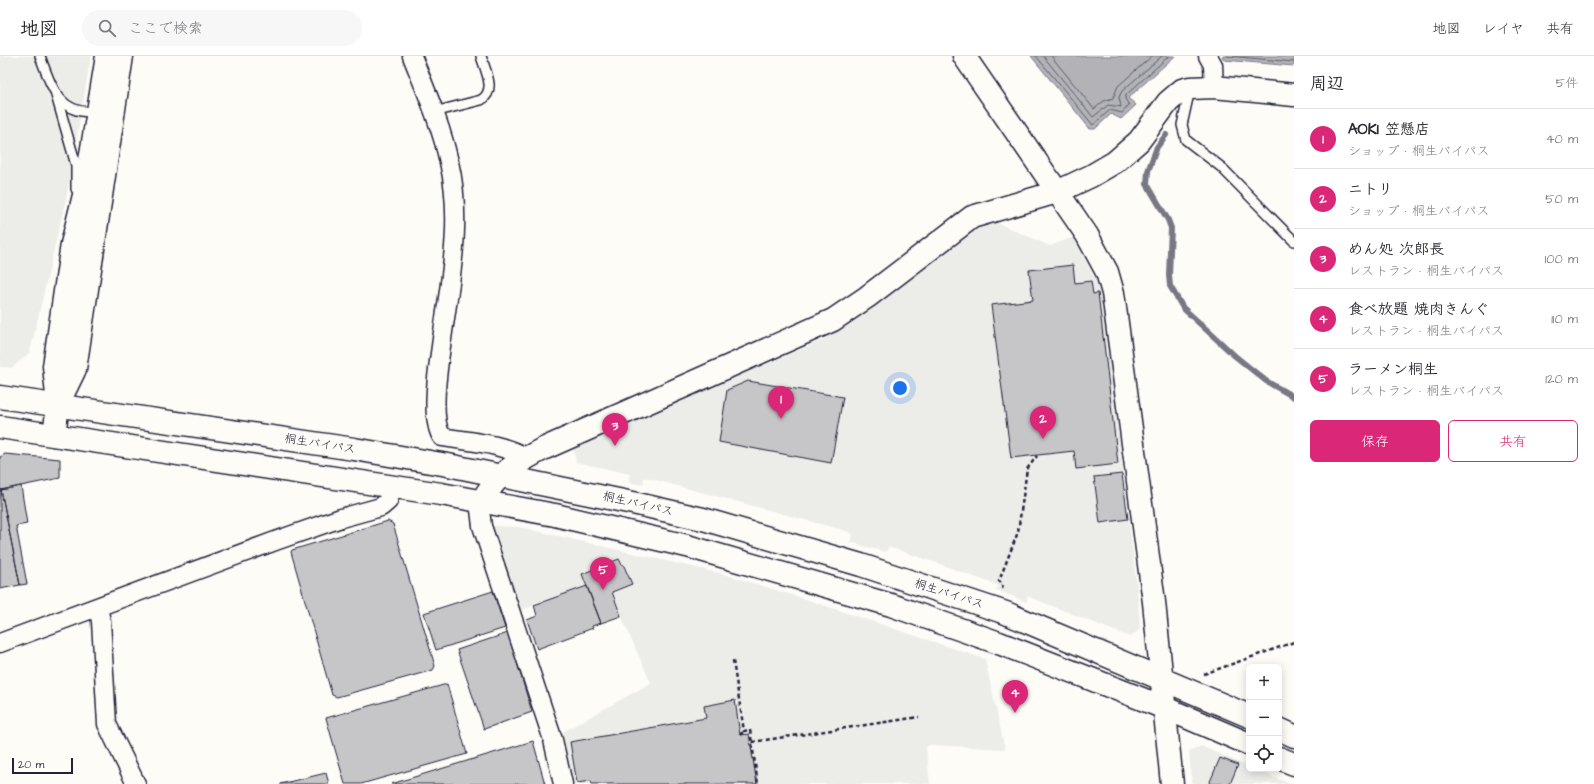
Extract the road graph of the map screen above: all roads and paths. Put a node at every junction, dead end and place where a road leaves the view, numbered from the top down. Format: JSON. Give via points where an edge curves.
{"nodes":[{"id":1,"x":40,"y":56,"type":"edge"},
{"id":2,"x":107,"y":56,"type":"edge"},
{"id":3,"x":122,"y":56,"type":"edge"},
{"id":4,"x":412,"y":56,"type":"edge"},
{"id":5,"x":481,"y":56,"type":"edge"},
{"id":6,"x":964,"y":56,"type":"edge"},
{"id":7,"x":1208,"y":56,"type":"edge"},
{"id":8,"x":1214,"y":87,"type":"junction"},
{"id":9,"x":1190,"y":88,"type":"junction"},
{"id":10,"x":56,"y":95,"type":"junction"},
{"id":11,"x":1294,"y":95,"type":"edge"},
{"id":12,"x":106,"y":107,"type":"junction"},
{"id":13,"x":434,"y":112,"type":"junction"},
{"id":14,"x":1058,"y":192,"type":"junction"},
{"id":15,"x":1294,"y":241,"type":"edge"},
{"id":16,"x":72,"y":244,"type":"junction"},
{"id":17,"x":0,"y":397,"type":"edge"},
{"id":18,"x":58,"y":405,"type":"junction"},
{"id":19,"x":0,"y":427,"type":"edge"},
{"id":20,"x":54,"y":435,"type":"junction"},
{"id":21,"x":1037,"y":456,"type":"dead end"},
{"id":22,"x":527,"y":458,"type":"junction"},
{"id":23,"x":500,"y":475,"type":"junction"},
{"id":24,"x":392,"y":488,"type":"junction"},
{"id":25,"x":482,"y":501,"type":"junction"},
{"id":26,"x":999,"y":595,"type":"dead end"},
{"id":27,"x":98,"y":608,"type":"junction"},
{"id":28,"x":1294,"y":642,"type":"edge"},
{"id":29,"x":0,"y":643,"type":"edge"},
{"id":30,"x":733,"y":661,"type":"dead end"},
{"id":31,"x":1200,"y":675,"type":"dead end"},
{"id":32,"x":1161,"y":678,"type":"junction"},
{"id":33,"x":1165,"y":708,"type":"junction"},
{"id":34,"x":1246,"y":715,"type":"edge"},
{"id":35,"x":919,"y":717,"type":"dead end"},
{"id":36,"x":1282,"y":730,"type":"edge"},
{"id":37,"x":744,"y":731,"type":"junction"},
{"id":38,"x":740,"y":735,"type":"dead end"},
{"id":39,"x":1294,"y":736,"type":"edge"},
{"id":40,"x":752,"y":742,"type":"junction"},
{"id":41,"x":1246,"y":743,"type":"edge"},
{"id":42,"x":1282,"y":759,"type":"edge"},
{"id":43,"x":1294,"y":764,"type":"edge"},
{"id":44,"x":136,"y":784,"type":"edge"},
{"id":45,"x":563,"y":784,"type":"edge"},
{"id":46,"x":758,"y":784,"type":"edge"},
{"id":47,"x":1172,"y":784,"type":"edge"}],
"edges":[{"from":1,"to":10,"type":"lane"},
{"from":2,"to":12,"type":"main road"},
{"from":3,"to":12,"type":"main road"},
{"from":4,"to":13,"type":"street"},
{"from":5,"to":13,"type":"lane","via":[[489,84],[490,92],[487,97]]},
{"from":6,"to":14,"type":"main road"},
{"from":7,"to":8,"type":"street","via":[[1213,65]]},
{"from":8,"to":9,"type":"main road"},
{"from":8,"to":11,"type":"main road"},
{"from":9,"to":14,"type":"main road","via":[[1174,96],[1139,141],[1116,162]]},
{"from":9,"to":15,"type":"lane","via":[[1182,125],[1186,140],[1221,167]]},
{"from":10,"to":12,"type":"lane","via":[[73,109],[84,113]]},
{"from":10,"to":16,"type":"lane","via":[[76,165]]},
{"from":12,"to":16,"type":"main road"},
{"from":12,"to":18,"type":"main road","via":[[75,369]]},
{"from":13,"to":22,"type":"street","via":[[449,161],[456,227],[436,389],[437,430],[442,437],[500,446],[514,450]]},
{"from":14,"to":22,"type":"main road","via":[[972,217],[833,320]]},
{"from":14,"to":32,"type":"main road","via":[[1096,250],[1107,272],[1113,293],[1154,602]]},
{"from":16,"to":18,"type":"main road","via":[[54,366]]},
{"from":17,"to":18,"type":"main road","name":"桐生バイパス"},
{"from":18,"to":20,"type":"main road"},
{"from":18,"to":23,"type":"main road","name":"桐生バイパス","via":[[354,449]]},
{"from":19,"to":20,"type":"main road"},
{"from":20,"to":24,"type":"main road"},
{"from":21,"to":26,"type":"path","via":[[1027,469],[1018,532],[999,581],[1003,585]]},
{"from":22,"to":23,"type":"main road"},
{"from":23,"to":25,"type":"main road"},
{"from":23,"to":32,"type":"main road","name":"桐生バイパス","via":[[703,519],[861,565],[1006,613]]},
{"from":24,"to":25,"type":"main road"},
{"from":24,"to":27,"type":"street","via":[[388,501],[381,507],[334,520]]},
{"from":25,"to":33,"type":"main road","via":[[687,546],[826,584],[999,643]]},
{"from":25,"to":45,"type":"street","via":[[482,526],[553,740]]},
{"from":27,"to":29,"type":"street"},
{"from":27,"to":44,"type":"street","via":[[101,621],[106,724]]},
{"from":28,"to":31,"type":"path"},
{"from":30,"to":37,"type":"path"},
{"from":32,"to":33,"type":"main road"},
{"from":32,"to":34,"type":"main road","name":"桐生バイパス"},
{"from":33,"to":41,"type":"main road"},
{"from":33,"to":47,"type":"main road"},
{"from":35,"to":40,"type":"path"},
{"from":36,"to":39,"type":"main road"},
{"from":37,"to":38,"type":"path"},
{"from":37,"to":40,"type":"path","via":[[750,730]]},
{"from":40,"to":46,"type":"path"},
{"from":42,"to":43,"type":"main road"}]}
